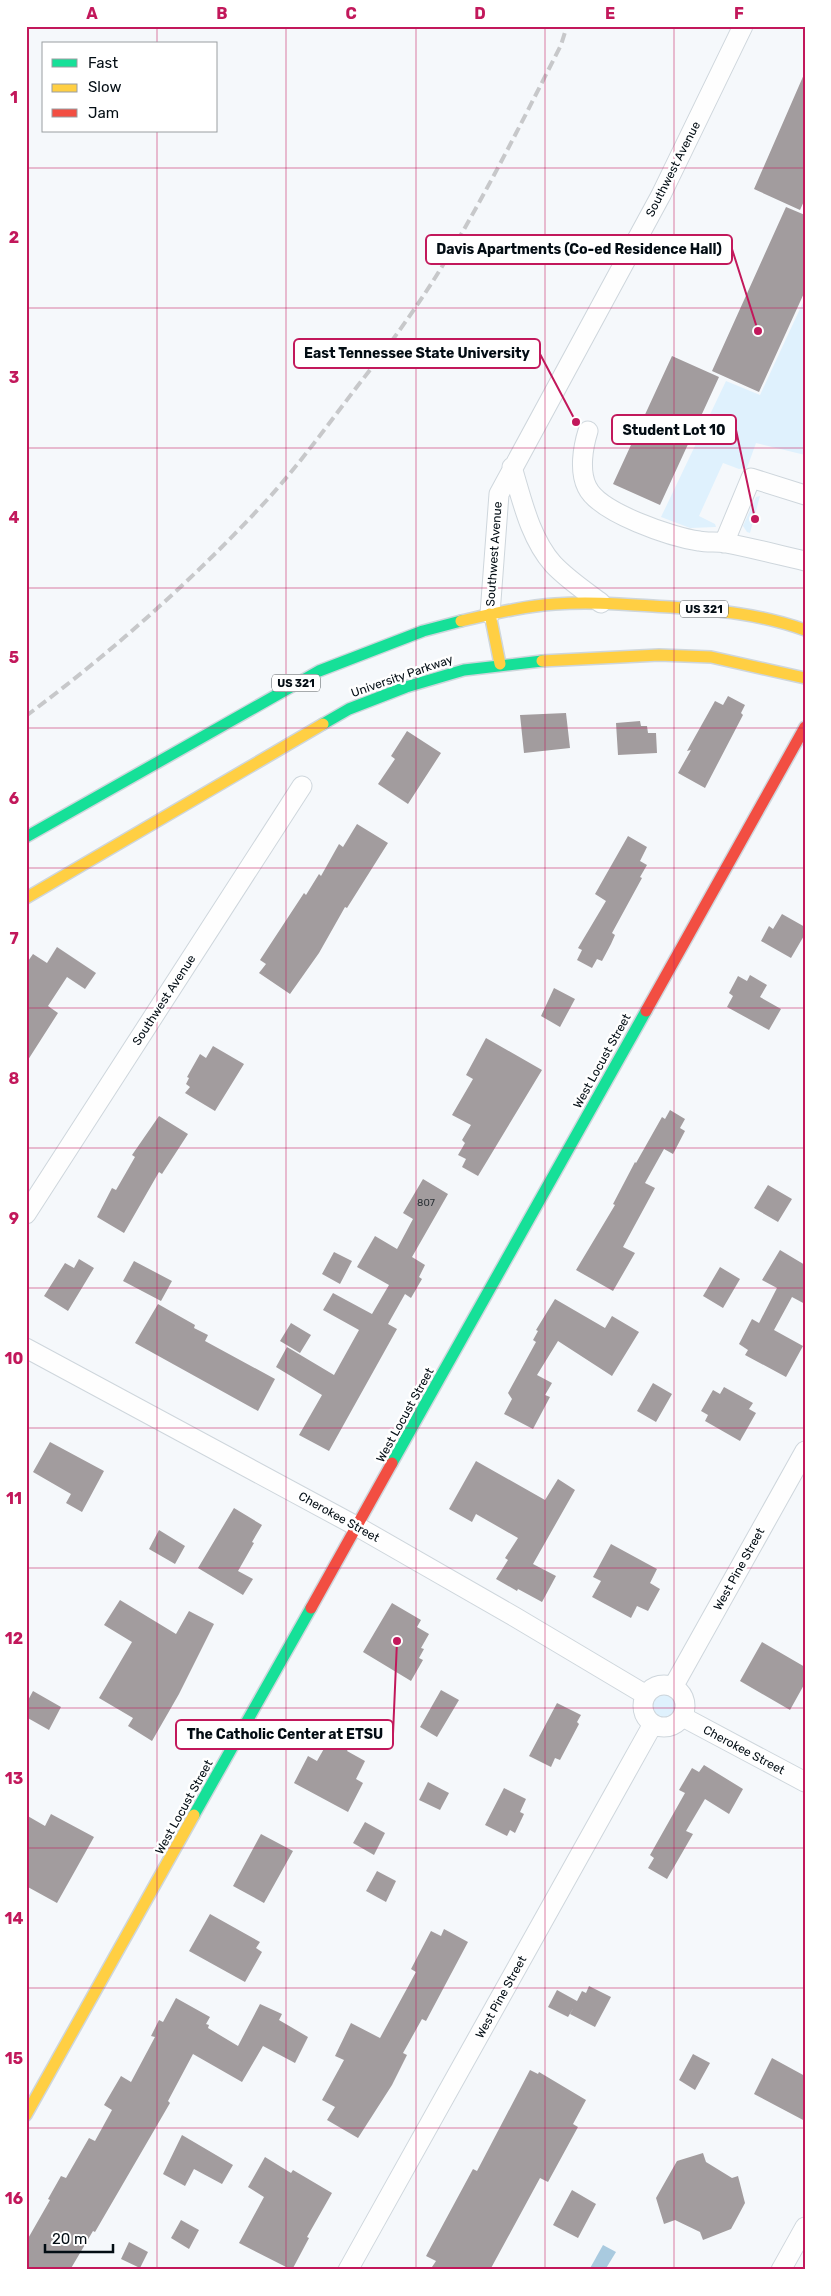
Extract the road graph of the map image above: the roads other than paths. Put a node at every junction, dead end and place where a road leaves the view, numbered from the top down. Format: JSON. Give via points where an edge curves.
{"nodes":[{"id":1,"x":743,"y":26,"type":"edge"},
{"id":2,"x":588,"y":431,"type":"dead end"},
{"id":3,"x":512,"y":468,"type":"junction"},
{"id":4,"x":805,"y":495,"type":"edge"},
{"id":5,"x":724,"y":543,"type":"junction"},
{"id":6,"x":805,"y":561,"type":"edge"},
{"id":7,"x":601,"y":603,"type":"junction"},
{"id":8,"x":490,"y":614,"type":"junction"},
{"id":9,"x":805,"y":630,"type":"edge"},
{"id":10,"x":500,"y":664,"type":"junction"},
{"id":11,"x":805,"y":678,"type":"edge"},
{"id":12,"x":805,"y":727,"type":"edge"},
{"id":13,"x":302,"y":786,"type":"dead end"},
{"id":14,"x":26,"y":836,"type":"edge"},
{"id":15,"x":26,"y":898,"type":"edge"},
{"id":16,"x":26,"y":1214,"type":"edge"},
{"id":17,"x":26,"y":1348,"type":"edge"},
{"id":18,"x":805,"y":1451,"type":"edge"},
{"id":19,"x":358,"y":1527,"type":"junction"},
{"id":20,"x":673,"y":1687,"type":"junction"},
{"id":21,"x":646,"y":1695,"type":"junction"},
{"id":22,"x":682,"y":1717,"type":"junction"},
{"id":23,"x":653,"y":1724,"type":"junction"},
{"id":24,"x":805,"y":1782,"type":"edge"},
{"id":25,"x":26,"y":2114,"type":"edge"},
{"id":26,"x":805,"y":2227,"type":"edge"},
{"id":27,"x":348,"y":2270,"type":"edge"},
{"id":28,"x":781,"y":2270,"type":"edge"}],
"edges":[{"from":1,"to":3,"type":"street","name":"Southwest Avenue","via":[[661,195]]},
{"from":2,"to":5,"type":"street","via":[[583,445],[583,470],[587,487],[595,498],[662,531],[699,541]]},
{"from":3,"to":7,"type":"street","name":"Southwest Avenue","via":[[532,528],[543,549],[564,575]]},
{"from":3,"to":8,"type":"street","name":"Southwest Avenue","via":[[499,494]]},
{"from":4,"to":5,"type":"street","via":[[751,478]]},
{"from":5,"to":6,"type":"street"},
{"from":7,"to":8,"type":"main road","number":"US 321","via":[[554,604]]},
{"from":7,"to":9,"type":"main road","number":"US 321","via":[[725,611],[783,622]]},
{"from":8,"to":10,"type":"main road"},
{"from":8,"to":14,"type":"main road","number":"US 321","via":[[423,630],[319,671]]},
{"from":10,"to":11,"type":"main road","name":"University Parkway","via":[[659,655],[710,657]]},
{"from":10,"to":15,"type":"main road","name":"University Parkway","via":[[414,684],[349,708]]},
{"from":12,"to":19,"type":"main road","name":"West Locust Street"},
{"from":13,"to":16,"type":"street","name":"Southwest Avenue"},
{"from":17,"to":19,"type":"street","name":"Cherokee Street"},
{"from":18,"to":20,"type":"street","name":"West Pine Street"},
{"from":19,"to":21,"type":"street","name":"Cherokee Street"},
{"from":19,"to":25,"type":"main road","name":"West Locust Street"},
{"from":20,"to":21,"type":"street","via":[[661,1685]]},
{"from":20,"to":22,"type":"street","via":[[683,1697],[685,1710]]},
{"from":21,"to":23,"type":"street","via":[[643,1708]]},
{"from":22,"to":23,"type":"street","via":[[666,1727]]},
{"from":22,"to":24,"type":"street","name":"Cherokee Street"},
{"from":23,"to":27,"type":"street","name":"West Pine Street"},
{"from":26,"to":28,"type":"street"}]}
